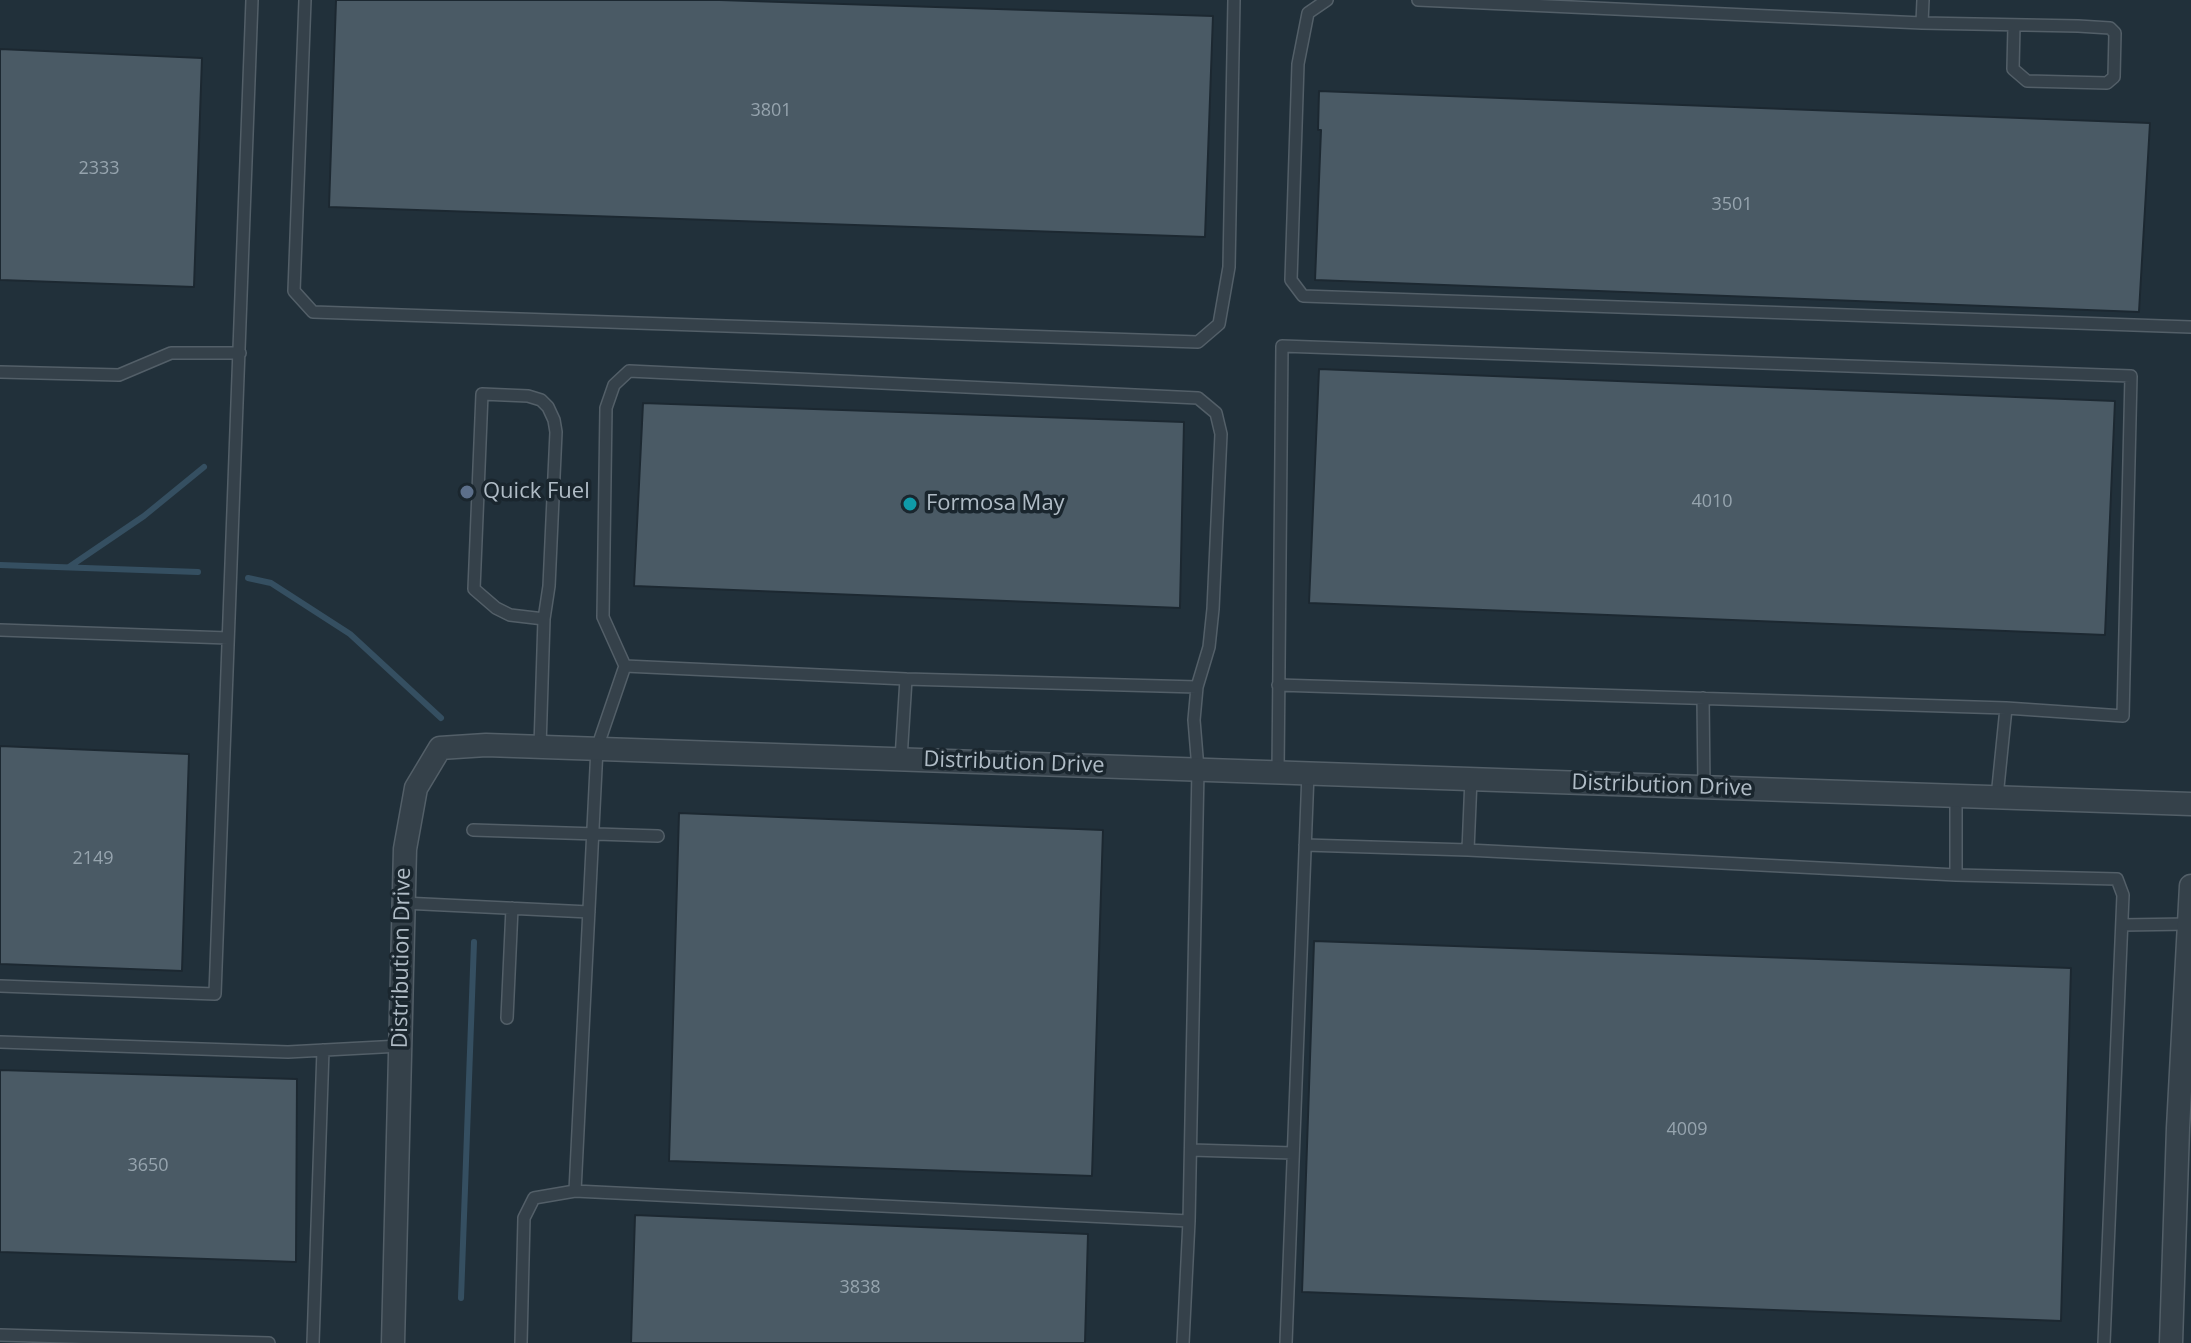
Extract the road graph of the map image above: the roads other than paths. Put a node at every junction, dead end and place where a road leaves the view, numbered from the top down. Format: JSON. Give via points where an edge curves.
{"nodes":[{"id":1,"x":244,"y":0,"type":"edge"},
{"id":2,"x":252,"y":0,"type":"edge"},
{"id":3,"x":305,"y":0,"type":"edge"},
{"id":4,"x":1234,"y":0,"type":"edge"},
{"id":5,"x":1327,"y":0,"type":"edge"},
{"id":6,"x":1418,"y":0,"type":"edge"},
{"id":7,"x":1923,"y":0,"type":"edge"},
{"id":8,"x":1450,"y":1,"type":"edge"},
{"id":9,"x":1922,"y":23,"type":"junction"},
{"id":10,"x":2014,"y":25,"type":"junction"},
{"id":11,"x":2191,"y":327,"type":"edge"},
{"id":12,"x":240,"y":353,"type":"junction"},
{"id":13,"x":0,"y":372,"type":"edge"},
{"id":14,"x":544,"y":619,"type":"junction"},
{"id":15,"x":0,"y":630,"type":"edge"},
{"id":16,"x":228,"y":638,"type":"junction"},
{"id":17,"x":625,"y":666,"type":"junction"},
{"id":18,"x":906,"y":679,"type":"junction"},
{"id":19,"x":1278,"y":685,"type":"junction"},
{"id":20,"x":1197,"y":687,"type":"junction"},
{"id":21,"x":1703,"y":698,"type":"junction"},
{"id":22,"x":2006,"y":708,"type":"junction"},
{"id":23,"x":540,"y":747,"type":"junction"},
{"id":24,"x":597,"y":748,"type":"junction"},
{"id":25,"x":901,"y":759,"type":"junction"},
{"id":26,"x":1198,"y":769,"type":"junction"},
{"id":27,"x":1278,"y":772,"type":"junction"},
{"id":28,"x":1308,"y":773,"type":"junction"},
{"id":29,"x":1471,"y":779,"type":"junction"},
{"id":30,"x":1704,"y":787,"type":"junction"},
{"id":31,"x":1956,"y":796,"type":"junction"},
{"id":32,"x":1997,"y":797,"type":"junction"},
{"id":33,"x":2191,"y":804,"type":"edge"},
{"id":34,"x":473,"y":830,"type":"dead end"},
{"id":35,"x":593,"y":834,"type":"junction"},
{"id":36,"x":658,"y":836,"type":"dead end"},
{"id":37,"x":1305,"y":845,"type":"junction"},
{"id":38,"x":1468,"y":850,"type":"junction"},
{"id":39,"x":1956,"y":875,"type":"junction"},
{"id":40,"x":2191,"y":886,"type":"edge"},
{"id":41,"x":403,"y":903,"type":"junction"},
{"id":42,"x":512,"y":908,"type":"junction"},
{"id":43,"x":589,"y":912,"type":"junction"},
{"id":44,"x":2189,"y":924,"type":"junction"},
{"id":45,"x":2122,"y":925,"type":"junction"},
{"id":46,"x":0,"y":986,"type":"edge"},
{"id":47,"x":507,"y":1018,"type":"dead end"},
{"id":48,"x":0,"y":1042,"type":"edge"},
{"id":49,"x":400,"y":1046,"type":"junction"},
{"id":50,"x":323,"y":1050,"type":"junction"},
{"id":51,"x":1191,"y":1150,"type":"junction"},
{"id":52,"x":1293,"y":1153,"type":"junction"},
{"id":53,"x":2184,"y":1177,"type":"edge"},
{"id":54,"x":575,"y":1191,"type":"junction"},
{"id":55,"x":1189,"y":1221,"type":"junction"},
{"id":56,"x":0,"y":1335,"type":"edge"},
{"id":57,"x":269,"y":1343,"type":"edge"},
{"id":58,"x":313,"y":1343,"type":"edge"},
{"id":59,"x":393,"y":1343,"type":"edge"},
{"id":60,"x":521,"y":1343,"type":"edge"},
{"id":61,"x":1183,"y":1343,"type":"edge"},
{"id":62,"x":1286,"y":1343,"type":"edge"},
{"id":63,"x":2104,"y":1343,"type":"edge"},
{"id":64,"x":2171,"y":1343,"type":"edge"}],
"edges":[{"from":1,"to":2,"type":"lane"},
{"from":2,"to":12,"type":"lane"},
{"from":3,"to":4,"type":"lane","via":[[294,291],[313,312],[1198,342],[1219,324],[1229,267]]},
{"from":5,"to":11,"type":"lane","via":[[1308,13],[1298,64],[1291,280],[1303,296]]},
{"from":6,"to":8,"type":"lane"},
{"from":7,"to":9,"type":"lane"},
{"from":8,"to":9,"type":"lane"},
{"from":9,"to":10,"type":"lane"},
{"from":10,"to":10,"type":"lane","via":[[2110,28],[2115,33],[2114,77],[2107,83],[2027,81],[2013,69]]},
{"from":12,"to":13,"type":"lane","via":[[171,353],[119,375]]},
{"from":12,"to":16,"type":"lane"},
{"from":14,"to":14,"type":"lane","via":[[554,420],[541,400],[482,394],[474,589],[510,615]]},
{"from":14,"to":23,"type":"lane"},
{"from":15,"to":16,"type":"lane"},
{"from":16,"to":46,"type":"lane","via":[[215,994]]},
{"from":17,"to":18,"type":"lane"},
{"from":17,"to":20,"type":"lane","via":[[603,617],[603,602],[606,408],[614,385],[629,371],[1198,398],[1216,413],[1221,434],[1213,609]]},
{"from":17,"to":24,"type":"lane"},
{"from":18,"to":20,"type":"lane"},
{"from":18,"to":25,"type":"lane"},
{"from":19,"to":21,"type":"lane"},
{"from":19,"to":22,"type":"lane","via":[[1282,346],[2131,376],[2123,716]]},
{"from":19,"to":27,"type":"lane"},
{"from":20,"to":26,"type":"lane"},
{"from":21,"to":22,"type":"lane"},
{"from":21,"to":30,"type":"lane"},
{"from":22,"to":32,"type":"lane"},
{"from":23,"to":24,"type":"street","name":"Distribution Drive"},
{"from":23,"to":41,"type":"street","name":"Distribution Drive","via":[[440,748],[416,788],[405,849]]},
{"from":24,"to":25,"type":"street","name":"Distribution Drive"},
{"from":24,"to":35,"type":"lane"},
{"from":25,"to":26,"type":"street","name":"Distribution Drive"},
{"from":26,"to":27,"type":"street","name":"Distribution Drive"},
{"from":26,"to":51,"type":"lane"},
{"from":27,"to":28,"type":"street","name":"Distribution Drive"},
{"from":28,"to":29,"type":"street","name":"Distribution Drive"},
{"from":28,"to":37,"type":"lane"},
{"from":29,"to":30,"type":"street","name":"Distribution Drive"},
{"from":29,"to":38,"type":"lane"},
{"from":30,"to":31,"type":"street","name":"Distribution Drive"},
{"from":31,"to":32,"type":"street","name":"Distribution Drive"},
{"from":31,"to":39,"type":"lane"},
{"from":32,"to":33,"type":"street","name":"Distribution Drive"},
{"from":34,"to":35,"type":"lane"},
{"from":35,"to":36,"type":"lane"},
{"from":35,"to":43,"type":"lane"},
{"from":37,"to":38,"type":"lane"},
{"from":37,"to":52,"type":"lane"},
{"from":38,"to":39,"type":"lane"},
{"from":39,"to":45,"type":"lane","via":[[2117,879],[2123,895]]},
{"from":40,"to":44,"type":"street"},
{"from":41,"to":42,"type":"lane"},
{"from":41,"to":49,"type":"street","name":"Distribution Drive"},
{"from":42,"to":43,"type":"lane"},
{"from":42,"to":47,"type":"lane"},
{"from":43,"to":54,"type":"lane"},
{"from":44,"to":45,"type":"lane"},
{"from":44,"to":53,"type":"street"},
{"from":45,"to":63,"type":"lane"},
{"from":48,"to":50,"type":"lane"},
{"from":49,"to":50,"type":"lane"},
{"from":49,"to":59,"type":"street","name":"Distribution Drive"},
{"from":50,"to":58,"type":"lane"},
{"from":51,"to":52,"type":"lane"},
{"from":51,"to":55,"type":"lane"},
{"from":52,"to":62,"type":"lane"},
{"from":53,"to":64,"type":"street"},
{"from":54,"to":55,"type":"lane"},
{"from":54,"to":60,"type":"lane","via":[[534,1198],[524,1218]]},
{"from":55,"to":61,"type":"lane"},
{"from":56,"to":57,"type":"lane"}]}
